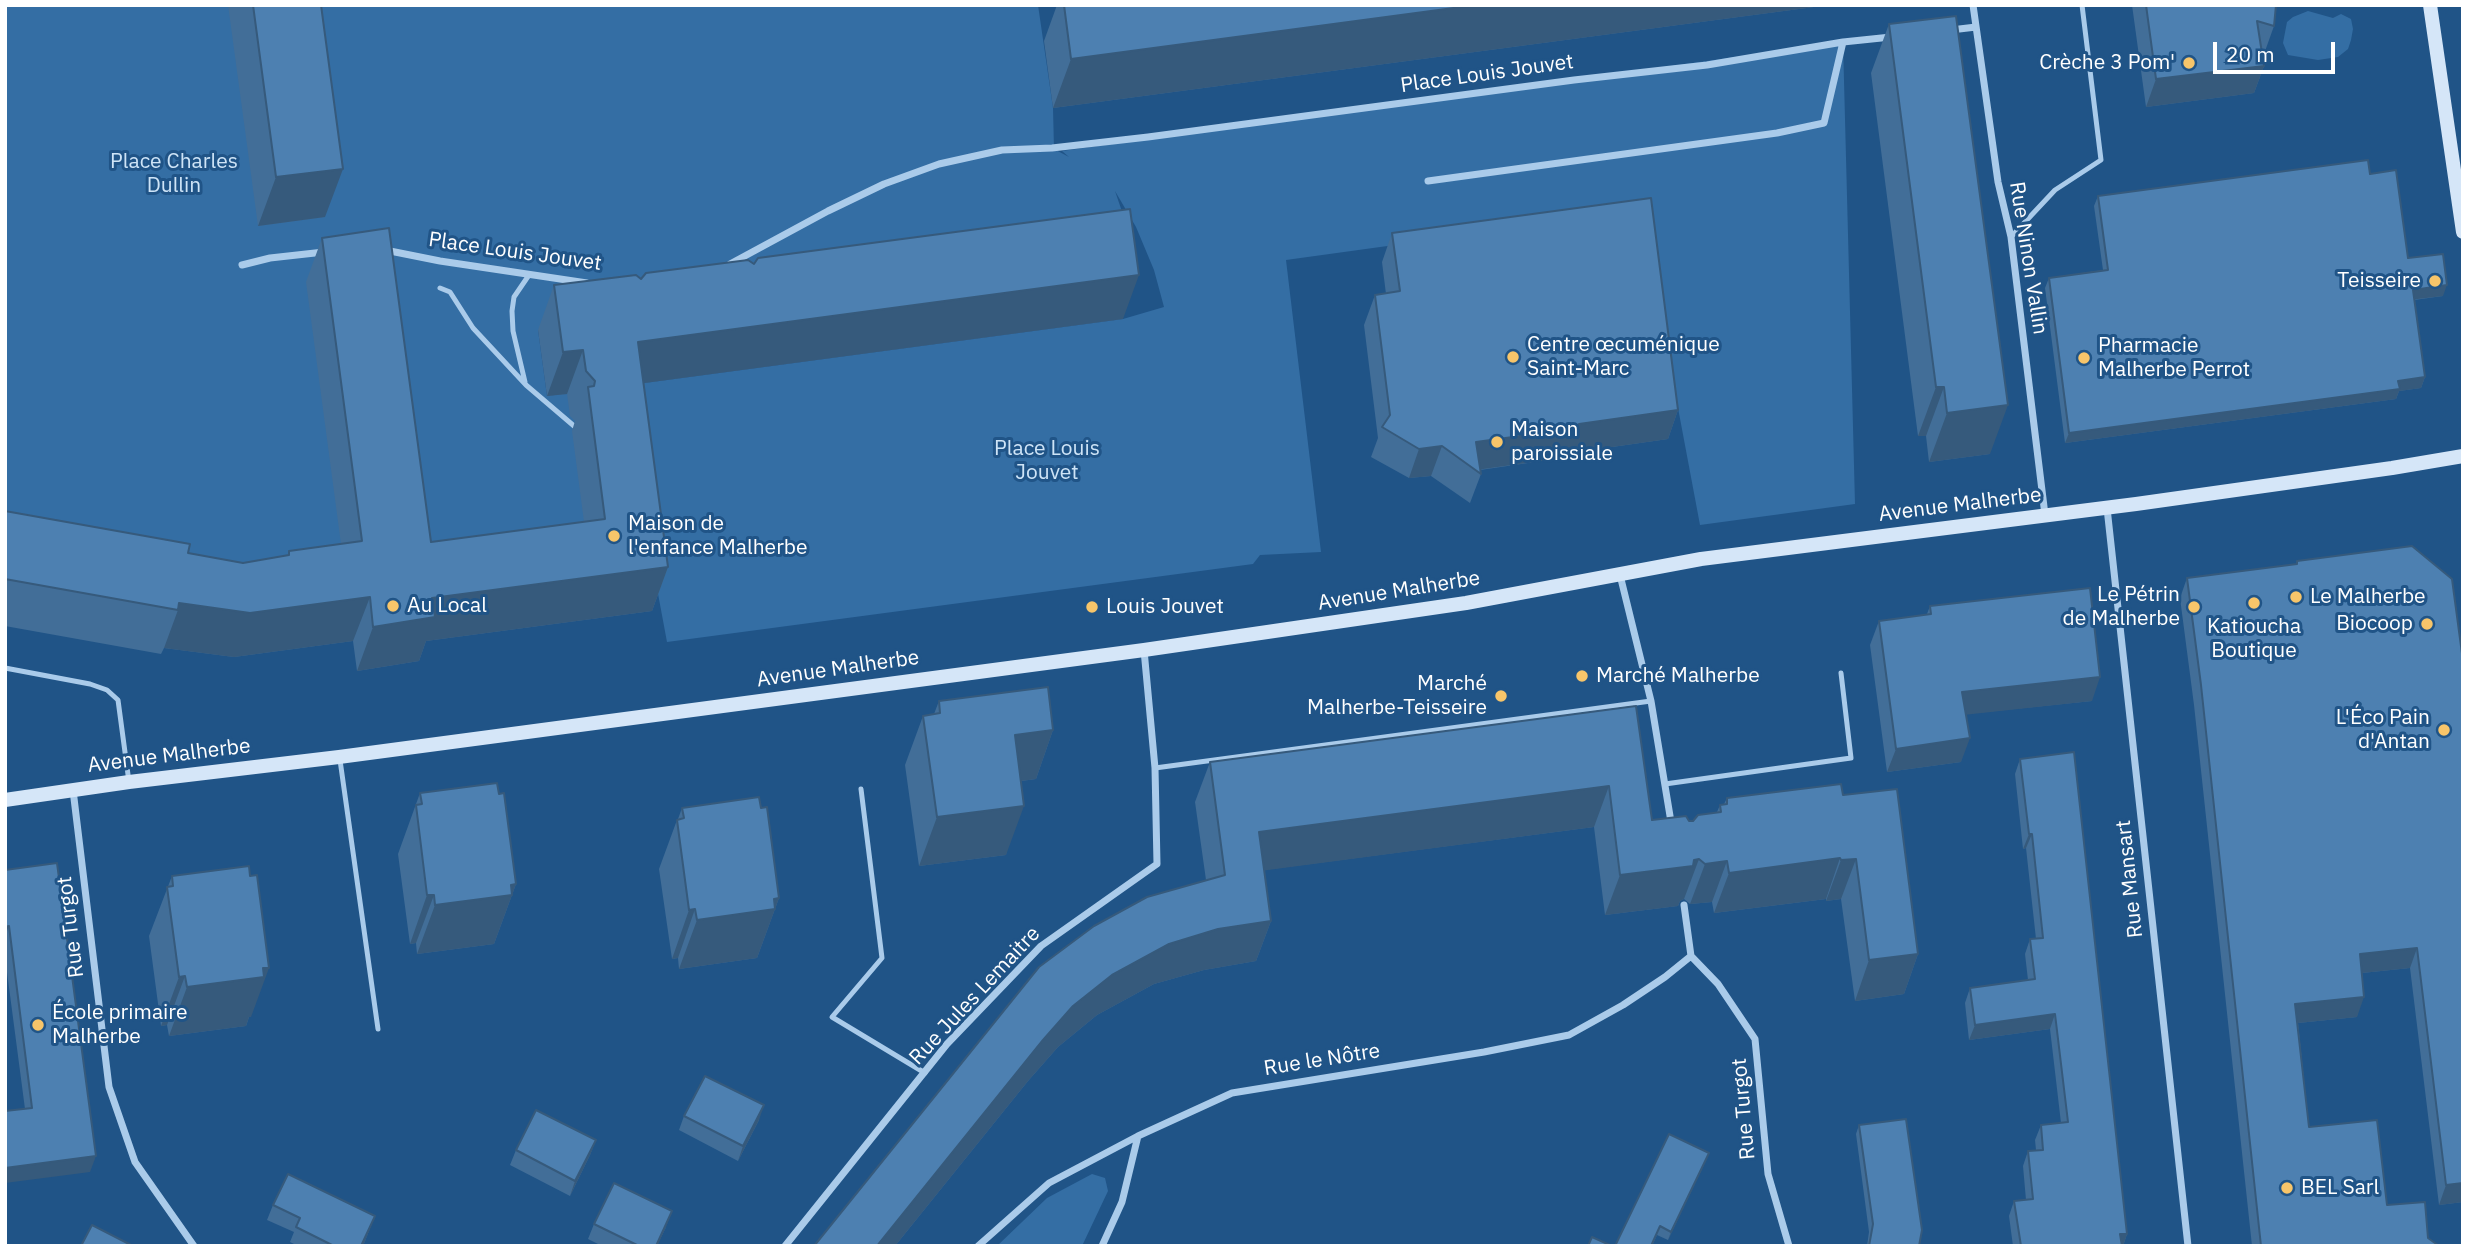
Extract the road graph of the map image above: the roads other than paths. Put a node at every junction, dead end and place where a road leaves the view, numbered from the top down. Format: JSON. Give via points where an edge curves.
{"nodes":[{"id":1,"x":1973,"y":5,"type":"edge"},
{"id":2,"x":2082,"y":5,"type":"edge"},
{"id":3,"x":2430,"y":5,"type":"edge"},
{"id":4,"x":1976,"y":27,"type":"junction"},
{"id":5,"x":1936,"y":31,"type":"edge"},
{"id":6,"x":1896,"y":36,"type":"edge"},
{"id":7,"x":1843,"y":42,"type":"junction"},
{"id":8,"x":1428,"y":181,"type":"dead end"},
{"id":9,"x":2463,"y":233,"type":"edge"},
{"id":10,"x":2011,"y":237,"type":"junction"},
{"id":11,"x":377,"y":249,"type":"edge"},
{"id":12,"x":331,"y":251,"type":"edge"},
{"id":13,"x":733,"y":263,"type":"junction"},
{"id":14,"x":242,"y":264,"type":"dead end"},
{"id":15,"x":720,"y":266,"type":"edge"},
{"id":16,"x":734,"y":272,"type":"edge"},
{"id":17,"x":529,"y":275,"type":"junction"},
{"id":18,"x":593,"y":283,"type":"edge"},
{"id":19,"x":440,"y":288,"type":"dead end"},
{"id":20,"x":526,"y":385,"type":"junction"},
{"id":21,"x":574,"y":426,"type":"dead end"},
{"id":22,"x":2463,"y":456,"type":"edge"},
{"id":23,"x":2107,"y":508,"type":"junction"},
{"id":24,"x":2045,"y":516,"type":"junction"},
{"id":25,"x":1620,"y":575,"type":"junction"},
{"id":26,"x":1144,"y":650,"type":"junction"},
{"id":27,"x":5,"y":668,"type":"edge"},
{"id":28,"x":1841,"y":673,"type":"dead end"},
{"id":29,"x":1651,"y":701,"type":"junction"},
{"id":30,"x":339,"y":757,"type":"junction"},
{"id":31,"x":1155,"y":768,"type":"junction"},
{"id":32,"x":130,"y":782,"type":"junction"},
{"id":33,"x":1665,"y":784,"type":"junction"},
{"id":34,"x":861,"y":789,"type":"dead end"},
{"id":35,"x":74,"y":790,"type":"junction"},
{"id":36,"x":5,"y":800,"type":"edge"},
{"id":37,"x":1673,"y":832,"type":"edge"},
{"id":38,"x":1684,"y":905,"type":"edge"},
{"id":39,"x":1691,"y":956,"type":"junction"},
{"id":40,"x":378,"y":1029,"type":"dead end"},
{"id":41,"x":925,"y":1073,"type":"junction"},
{"id":42,"x":1138,"y":1136,"type":"junction"},
{"id":43,"x":194,"y":1246,"type":"edge"},
{"id":44,"x":785,"y":1246,"type":"edge"},
{"id":45,"x":978,"y":1246,"type":"edge"},
{"id":46,"x":1102,"y":1246,"type":"edge"},
{"id":47,"x":1789,"y":1246,"type":"edge"},
{"id":48,"x":2188,"y":1246,"type":"edge"}],
"edges":[{"from":1,"to":4,"type":"street","name":"Rue Ninon Vallin"},
{"from":2,"to":10,"type":"lane","via":[[2101,160],[2055,190]]},
{"from":3,"to":9,"type":"street"},
{"from":4,"to":5,"type":"street"},
{"from":4,"to":10,"type":"street","name":"Rue Ninon Vallin","via":[[1998,182]]},
{"from":6,"to":7,"type":"street","name":"Place Louis Jouvet"},
{"from":7,"to":8,"type":"street","via":[[1824,123]]},
{"from":7,"to":13,"type":"street","name":"Place Louis Jouvet","via":[[1718,63],[1161,135],[1002,150],[939,164],[884,184]]},
{"from":10,"to":24,"type":"street","name":"Rue Ninon Vallin"},
{"from":11,"to":17,"type":"street","name":"Place Louis Jouvet"},
{"from":12,"to":14,"type":"street"},
{"from":13,"to":15,"type":"street","name":"Place Louis Jouvet"},
{"from":13,"to":16,"type":"lane"},
{"from":17,"to":18,"type":"street","name":"Place Louis Jouvet"},
{"from":17,"to":20,"type":"lane","via":[[514,297],[512,311]]},
{"from":19,"to":20,"type":"lane","via":[[450,292],[473,328]]},
{"from":20,"to":21,"type":"lane"},
{"from":22,"to":23,"type":"street","name":"Avenue Malherbe"},
{"from":23,"to":24,"type":"street","name":"Avenue Malherbe"},
{"from":23,"to":48,"type":"street","name":"Rue Mansart"},
{"from":24,"to":25,"type":"street","name":"Avenue Malherbe","via":[[1701,559]]},
{"from":25,"to":26,"type":"street","name":"Avenue Malherbe","via":[[1466,603]]},
{"from":25,"to":29,"type":"street"},
{"from":26,"to":30,"type":"street","name":"Avenue Malherbe"},
{"from":26,"to":31,"type":"street","name":"Rue Jules Lemaitre"},
{"from":27,"to":32,"type":"lane","via":[[107,690],[118,701]]},
{"from":28,"to":33,"type":"lane","via":[[1851,758]]},
{"from":29,"to":31,"type":"lane"},
{"from":29,"to":33,"type":"street"},
{"from":30,"to":32,"type":"street","name":"Avenue Malherbe"},
{"from":30,"to":40,"type":"lane"},
{"from":31,"to":41,"type":"street","name":"Rue Jules Lemaitre","via":[[1157,864],[1041,946]]},
{"from":32,"to":35,"type":"street","name":"Avenue Malherbe"},
{"from":33,"to":37,"type":"street"},
{"from":34,"to":41,"type":"lane","via":[[882,958],[832,1017]]},
{"from":35,"to":36,"type":"street","name":"Avenue Malherbe"},
{"from":35,"to":43,"type":"street","name":"Rue Turgot","via":[[109,1087],[135,1162]]},
{"from":38,"to":39,"type":"street"},
{"from":39,"to":42,"type":"street","name":"Rue le Nôtre","via":[[1623,1005],[1569,1035],[1232,1093]]},
{"from":39,"to":47,"type":"street","name":"Rue Turgot","via":[[1718,984],[1755,1039],[1768,1174]]},
{"from":41,"to":44,"type":"street","name":"Rue Jules Lemaitre"},
{"from":42,"to":45,"type":"street","name":"Rue le Nôtre","via":[[1049,1183]]},
{"from":42,"to":46,"type":"street","via":[[1122,1202]]}]}
